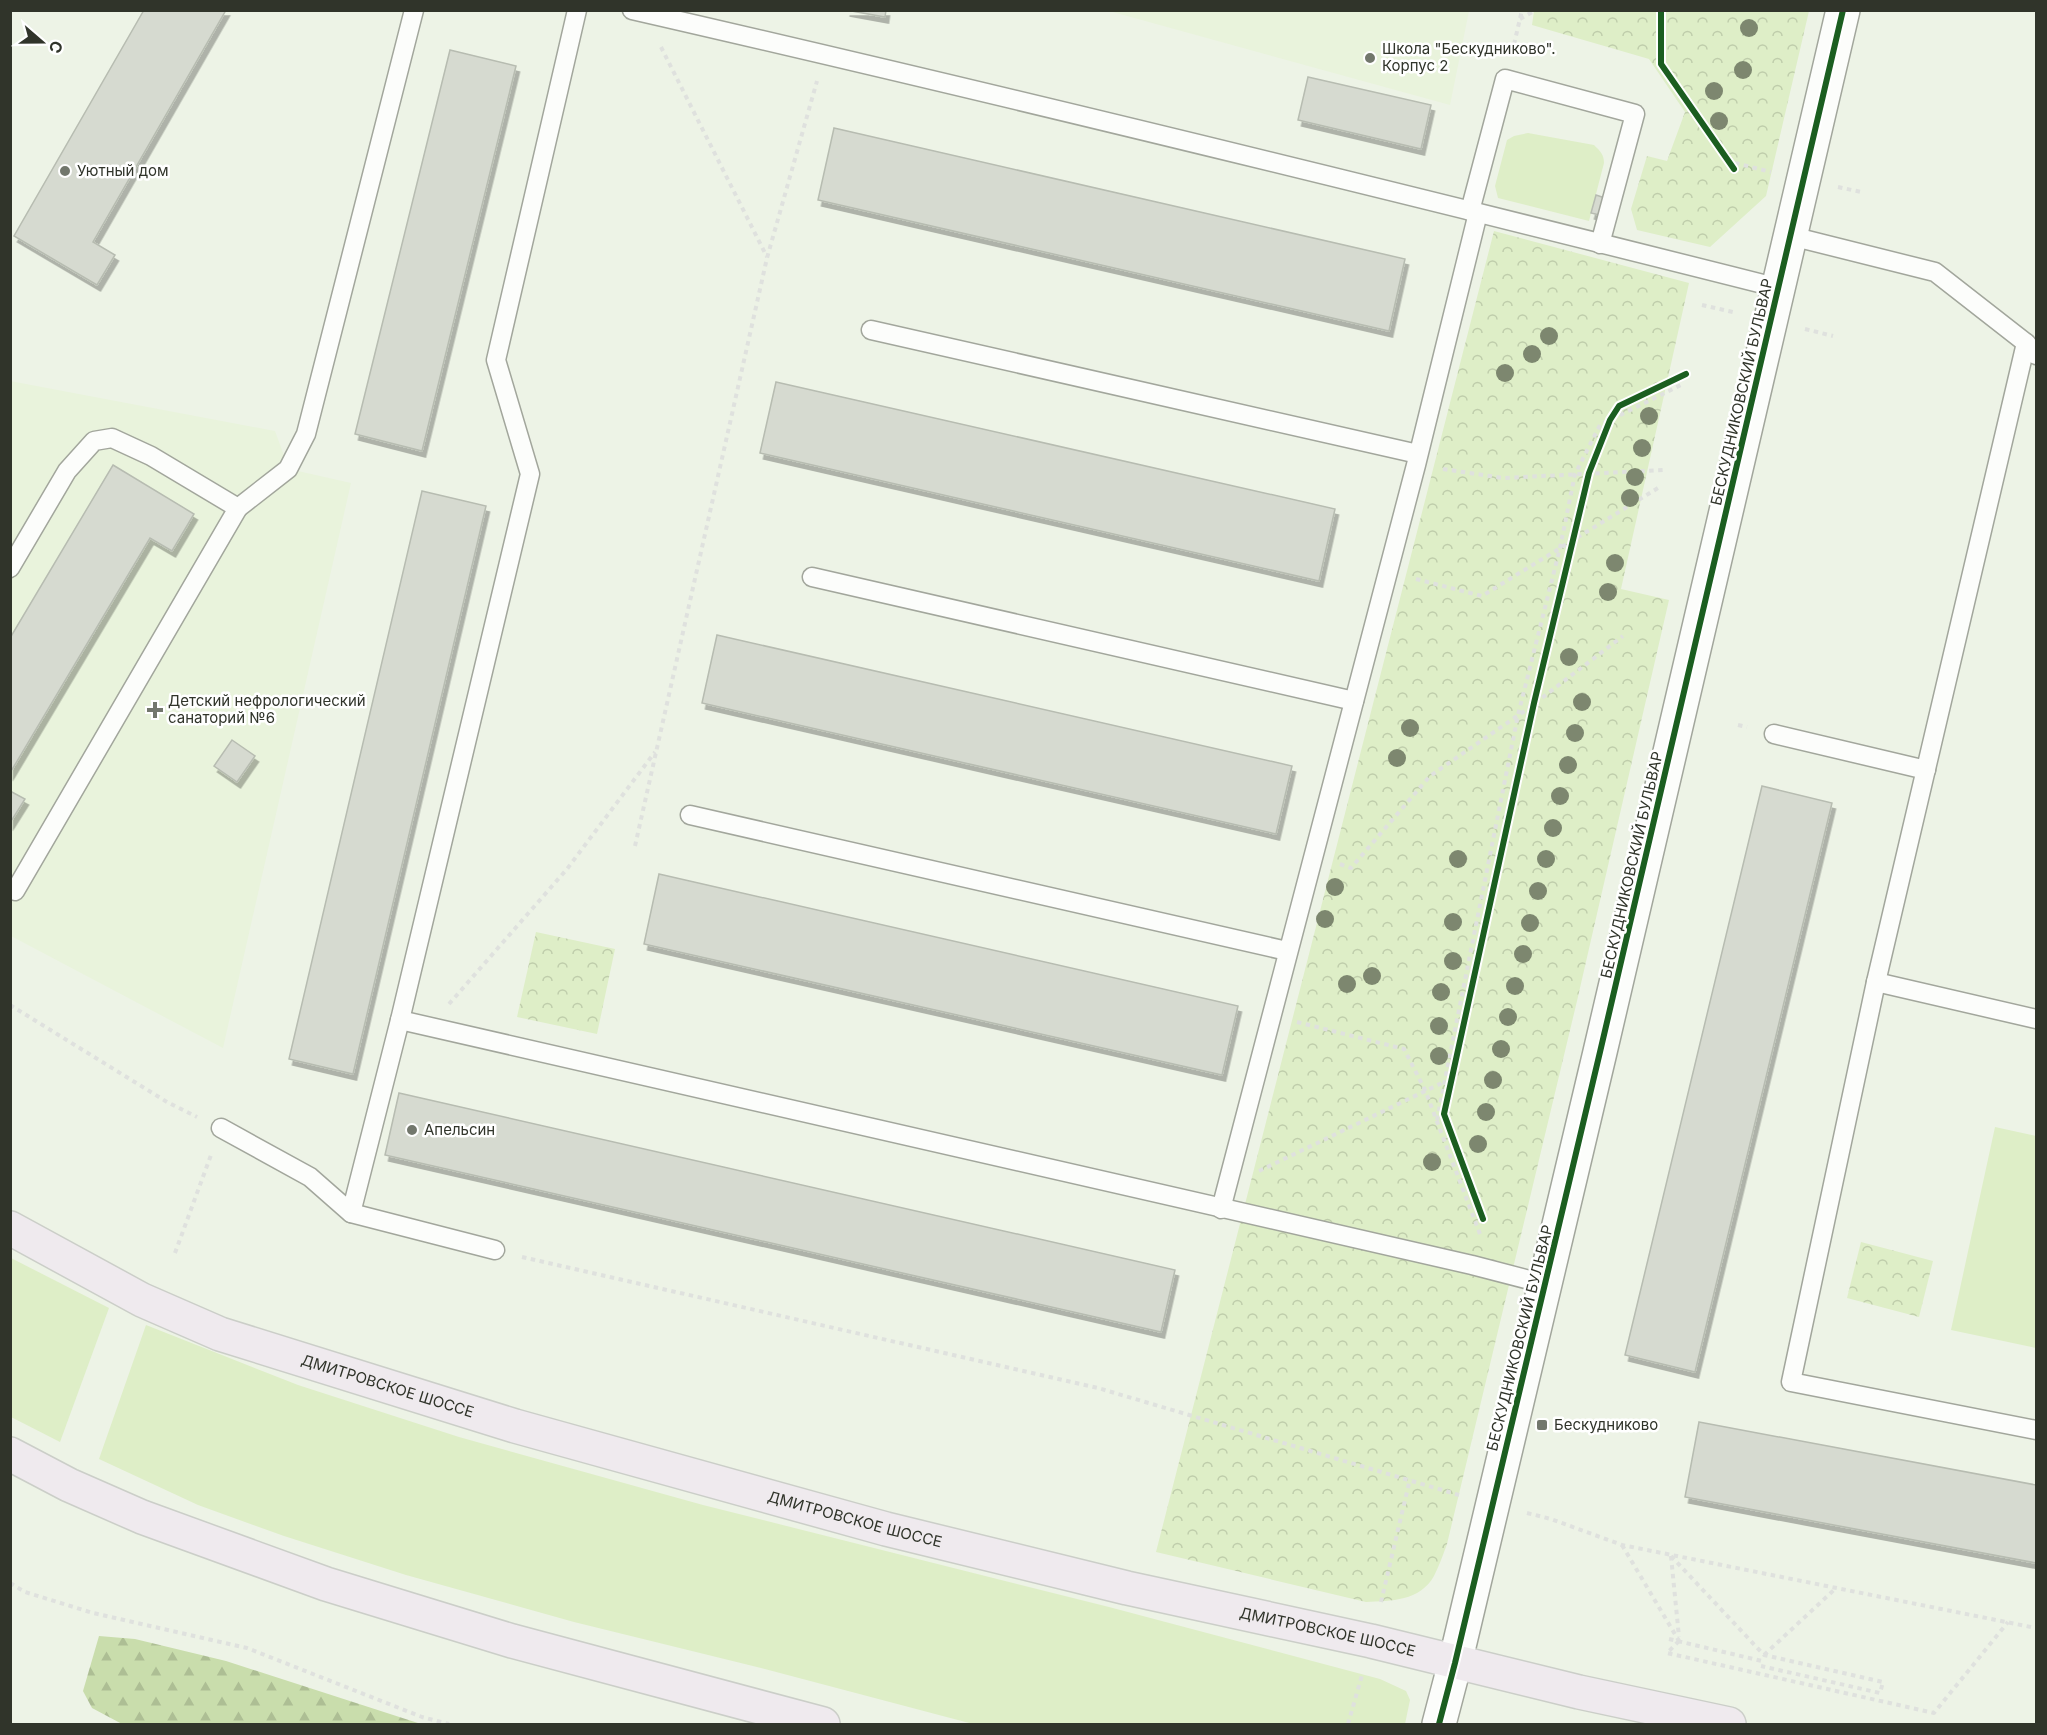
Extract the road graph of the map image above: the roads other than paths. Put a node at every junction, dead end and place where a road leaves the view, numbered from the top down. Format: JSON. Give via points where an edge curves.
{"nodes":[{"id":1,"x":414,"y":10,"type":"edge"},
{"id":2,"x":577,"y":10,"type":"edge"},
{"id":3,"x":1843,"y":10,"type":"edge"},
{"id":4,"x":639,"y":12,"type":"edge"},
{"id":5,"x":1474,"y":212,"type":"junction"},
{"id":6,"x":1791,"y":236,"type":"junction"},
{"id":7,"x":1600,"y":244,"type":"junction"},
{"id":8,"x":1779,"y":288,"type":"junction"},
{"id":9,"x":871,"y":330,"type":"dead end"},
{"id":10,"x":2031,"y":349,"type":"edge"},
{"id":11,"x":1417,"y":460,"type":"junction"},
{"id":12,"x":238,"y":508,"type":"junction"},
{"id":13,"x":10,"y":568,"type":"edge"},
{"id":14,"x":812,"y":578,"type":"dead end"},
{"id":15,"x":1354,"y":701,"type":"junction"},
{"id":16,"x":1774,"y":734,"type":"dead end"},
{"id":17,"x":1926,"y":770,"type":"junction"},
{"id":18,"x":690,"y":815,"type":"dead end"},
{"id":19,"x":10,"y":889,"type":"edge"},
{"id":20,"x":1287,"y":951,"type":"junction"},
{"id":21,"x":1876,"y":981,"type":"junction"},
{"id":22,"x":2037,"y":1019,"type":"edge"},
{"id":23,"x":400,"y":1020,"type":"junction"},
{"id":24,"x":221,"y":1128,"type":"road end"},
{"id":25,"x":1221,"y":1209,"type":"junction"},
{"id":26,"x":351,"y":1213,"type":"junction"},
{"id":27,"x":10,"y":1228,"type":"edge"},
{"id":28,"x":495,"y":1250,"type":"road end"},
{"id":29,"x":1545,"y":1284,"type":"junction"},
{"id":30,"x":2037,"y":1430,"type":"edge"},
{"id":31,"x":10,"y":1454,"type":"edge"},
{"id":32,"x":1455,"y":1663,"type":"junction"},
{"id":33,"x":824,"y":1725,"type":"edge"},
{"id":34,"x":1439,"y":1725,"type":"edge"},
{"id":35,"x":1729,"y":1725,"type":"edge"}],
"edges":[{"from":1,"to":12,"type":"lane","via":[[306,434],[288,469]]},
{"from":2,"to":23,"type":"lane","via":[[496,360],[530,474]]},
{"from":3,"to":6,"type":"street","name":"БЕСКУДНИКОВСКИЙ БУЛЬВАР"},
{"from":4,"to":5,"type":"lane"},
{"from":5,"to":7,"type":"lane"},
{"from":5,"to":7,"type":"lane","via":[[1505,80],[1635,114]]},
{"from":5,"to":11,"type":"lane"},
{"from":6,"to":8,"type":"street","name":"БЕСКУДНИКОВСКИЙ БУЛЬВАР"},
{"from":6,"to":10,"type":"lane","via":[[1935,272]]},
{"from":7,"to":8,"type":"lane"},
{"from":8,"to":29,"type":"street","name":"БЕСКУДНИКОВСКИЙ БУЛЬВАР"},
{"from":9,"to":11,"type":"lane"},
{"from":10,"to":17,"type":"lane"},
{"from":11,"to":15,"type":"lane"},
{"from":12,"to":13,"type":"lane","via":[[141,451],[112,438],[94,441],[67,471]]},
{"from":12,"to":19,"type":"lane","via":[[15,891]]},
{"from":14,"to":15,"type":"lane"},
{"from":15,"to":20,"type":"lane"},
{"from":16,"to":17,"type":"lane"},
{"from":17,"to":21,"type":"lane"},
{"from":18,"to":20,"type":"lane"},
{"from":20,"to":25,"type":"lane"},
{"from":21,"to":22,"type":"lane"},
{"from":21,"to":30,"type":"lane","via":[[1791,1382]]},
{"from":23,"to":25,"type":"lane"},
{"from":23,"to":26,"type":"lane"},
{"from":24,"to":26,"type":"lane","via":[[310,1177]]},
{"from":25,"to":29,"type":"lane"},
{"from":26,"to":28,"type":"lane"},
{"from":27,"to":32,"type":"main road","name":"ДМИТРОВСКОЕ ШОССЕ","via":[[142,1300],[220,1334],[515,1426],[886,1528]]},
{"from":29,"to":32,"type":"street","name":"БЕСКУДНИКОВСКИЙ БУЛЬВАР"},
{"from":31,"to":33,"type":"main road","via":[[142,1517],[326,1584],[512,1641]]},
{"from":32,"to":34,"type":"street","name":"БЕСКУДНИКОВСКИЙ БУЛЬВАР"},
{"from":32,"to":35,"type":"main road","name":"ДМИТРОВСКОЕ ШОССЕ"}]}
